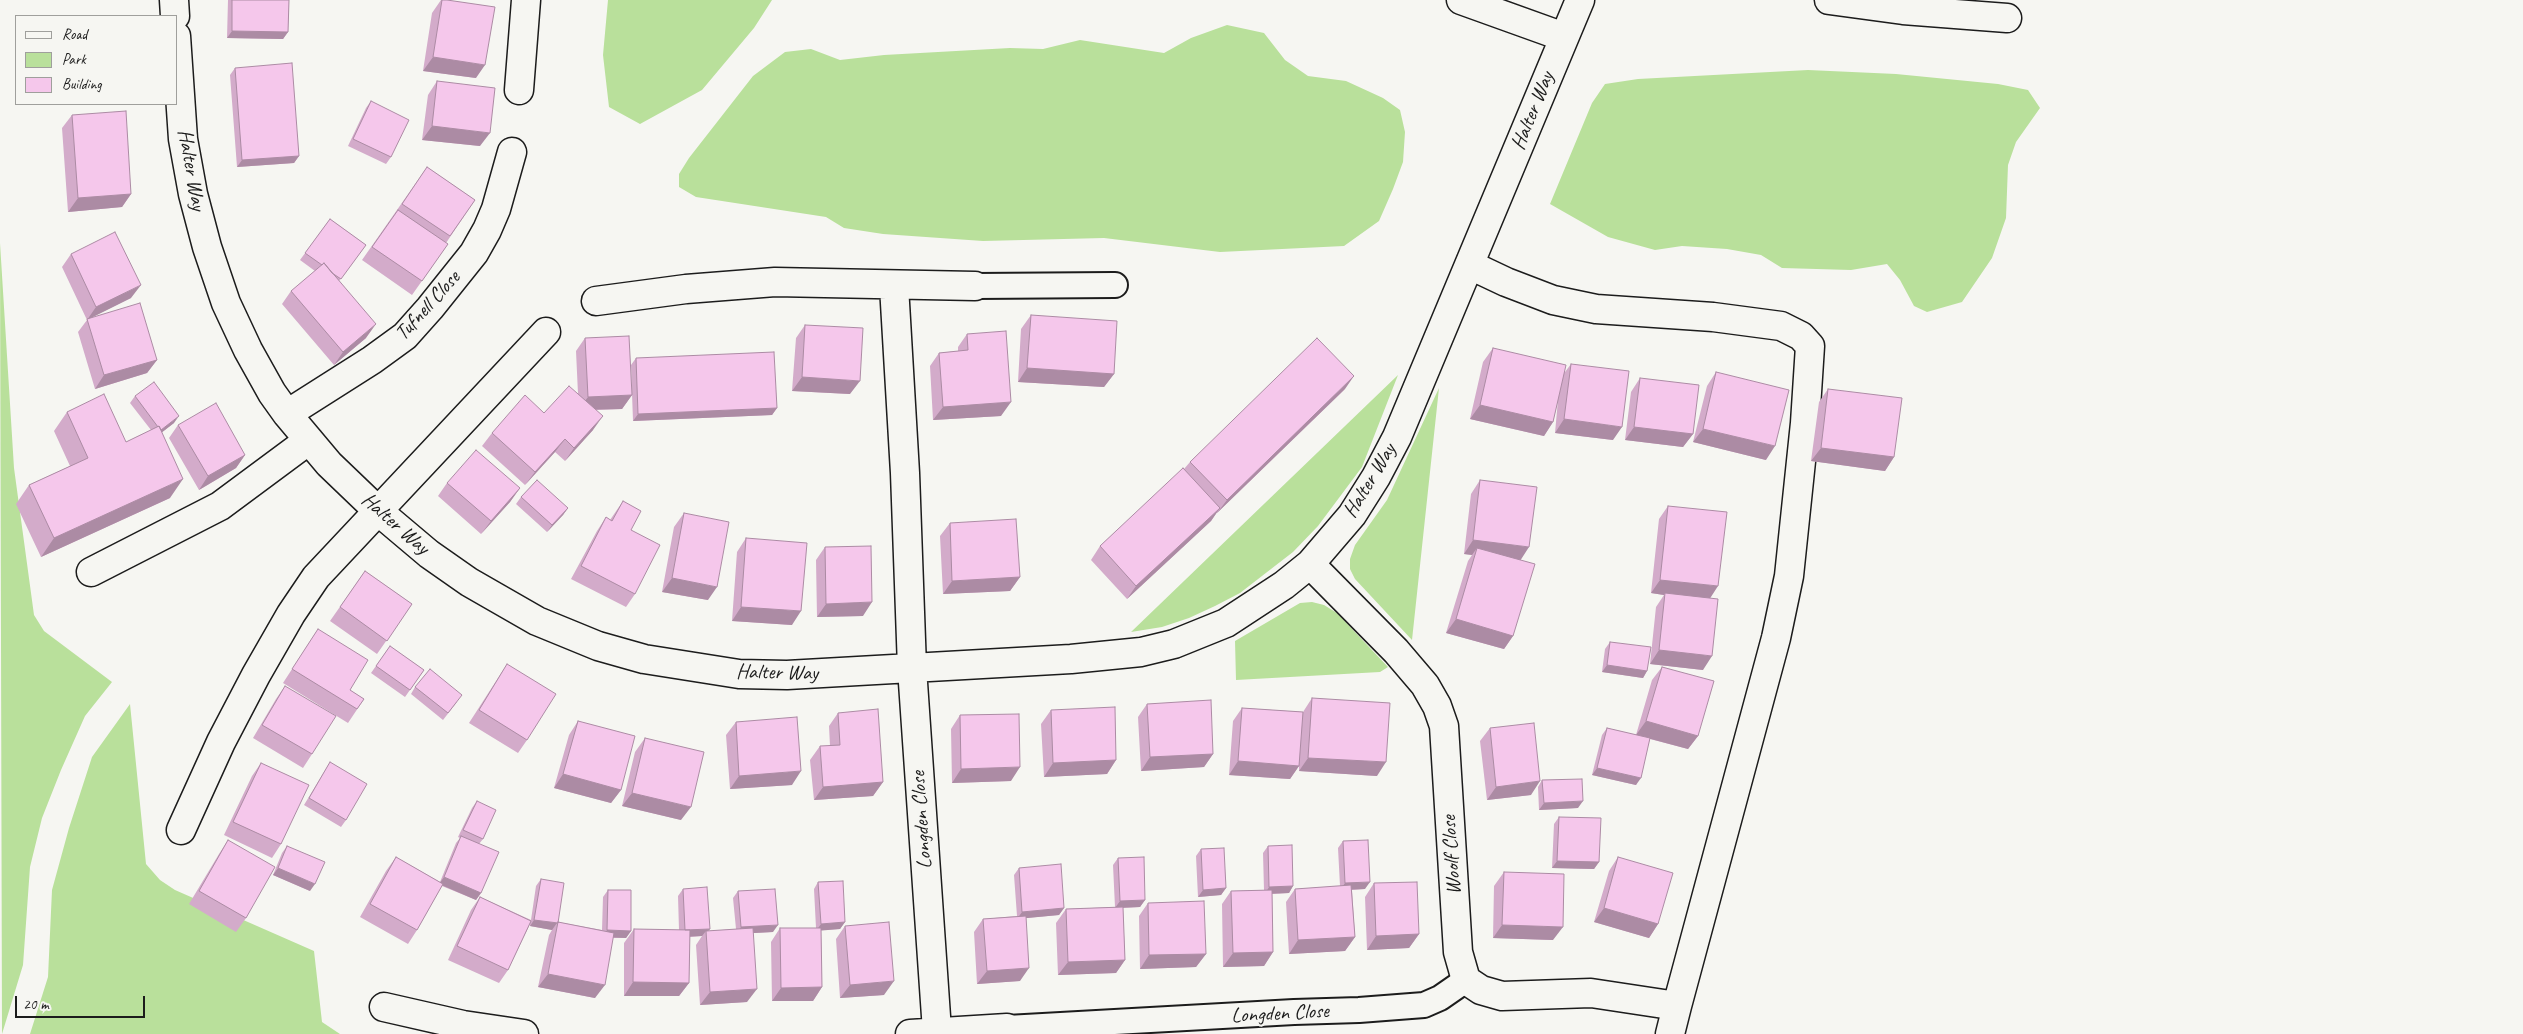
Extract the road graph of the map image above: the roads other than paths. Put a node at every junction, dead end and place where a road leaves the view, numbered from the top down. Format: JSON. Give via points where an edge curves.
{"nodes":[{"id":1,"x":174,"y":0,"type":"edge"},
{"id":2,"x":526,"y":0,"type":"edge"},
{"id":3,"x":1461,"y":0,"type":"edge"},
{"id":4,"x":1580,"y":0,"type":"edge"},
{"id":5,"x":1829,"y":0,"type":"edge"},
{"id":6,"x":175,"y":15,"type":"edge"},
{"id":7,"x":2007,"y":18,"type":"dead end"},
{"id":8,"x":1564,"y":37,"type":"junction"},
{"id":9,"x":178,"y":62,"type":"edge"},
{"id":10,"x":519,"y":90,"type":"dead end"},
{"id":11,"x":512,"y":152,"type":"dead end"},
{"id":12,"x":1470,"y":265,"type":"junction"},
{"id":13,"x":1115,"y":285,"type":"dead end"},
{"id":14,"x":894,"y":286,"type":"junction"},
{"id":15,"x":975,"y":286,"type":"joint"},
{"id":16,"x":596,"y":300,"type":"dead end"},
{"id":17,"x":546,"y":332,"type":"dead end"},
{"id":18,"x":287,"y":414,"type":"junction"},
{"id":19,"x":309,"y":440,"type":"junction"},
{"id":20,"x":378,"y":511,"type":"junction"},
{"id":21,"x":1310,"y":564,"type":"junction"},
{"id":22,"x":91,"y":572,"type":"dead end"},
{"id":23,"x":912,"y":668,"type":"junction"},
{"id":24,"x":181,"y":830,"type":"dead end"},
{"id":25,"x":1466,"y":980,"type":"junction"},
{"id":26,"x":1677,"y":1006,"type":"junction"},
{"id":27,"x":384,"y":1007,"type":"dead end"},
{"id":28,"x":1007,"y":1028,"type":"joint"},
{"id":29,"x":937,"y":1031,"type":"junction"},
{"id":30,"x":524,"y":1034,"type":"edge"},
{"id":31,"x":910,"y":1034,"type":"edge"},
{"id":32,"x":1670,"y":1034,"type":"edge"}],
"edges":[{"from":1,"to":6,"type":"street"},
{"from":2,"to":10,"type":"street"},
{"from":3,"to":8,"type":"street"},
{"from":4,"to":8,"type":"street","name":"Halter Way"},
{"from":5,"to":7,"type":"street","via":[[1903,10]]},
{"from":8,"to":12,"type":"street","name":"Halter Way"},
{"from":9,"to":18,"type":"street","name":"Halter Way","via":[[184,140],[193,194],[207,247],[226,303],[248,350]]},
{"from":11,"to":18,"type":"street","name":"Tufnell Close","via":[[487,230],[474,253],[430,308],[405,336]]},
{"from":12,"to":21,"type":"street","name":"Halter Way","via":[[1397,437],[1376,477],[1352,515]]},
{"from":12,"to":26,"type":"street","via":[[1553,300],[1596,309],[1713,317],[1781,326],[1801,336],[1810,346],[1789,576],[1776,638]]},
{"from":13,"to":15,"type":"lane"},
{"from":14,"to":15,"type":"street"},
{"from":14,"to":16,"type":"street","via":[[775,282]]},
{"from":14,"to":23,"type":"street"},
{"from":17,"to":20,"type":"street"},
{"from":18,"to":19,"type":"street","name":"Halter Way"},
{"from":19,"to":20,"type":"street","name":"Halter Way"},
{"from":19,"to":22,"type":"street","via":[[220,506]]},
{"from":20,"to":23,"type":"street","name":"Halter Way","via":[[429,554],[469,582],[537,621],[598,646],[644,659],[739,674],[796,675]]},
{"from":20,"to":24,"type":"street","via":[[316,577],[291,614],[221,742]]},
{"from":21,"to":23,"type":"street","name":"Halter Way","via":[[1284,586],[1232,619],[1174,644],[1141,652],[1071,659]]},
{"from":21,"to":25,"type":"street","name":"Woolf Close","via":[[1396,651],[1425,685],[1437,706],[1444,726],[1458,952]]},
{"from":23,"to":29,"type":"street","name":"Longden Close"},
{"from":25,"to":26,"type":"street","via":[[1481,990],[1502,996],[1591,993]]},
{"from":25,"to":28,"type":"lane","name":"Longden Close","via":[[1424,1005]]},
{"from":26,"to":32,"type":"street"},
{"from":27,"to":30,"type":"street","via":[[463,1025]]},
{"from":28,"to":29,"type":"street","name":"Longden Close"},
{"from":29,"to":31,"type":"street","name":"Longden Close"}]}
